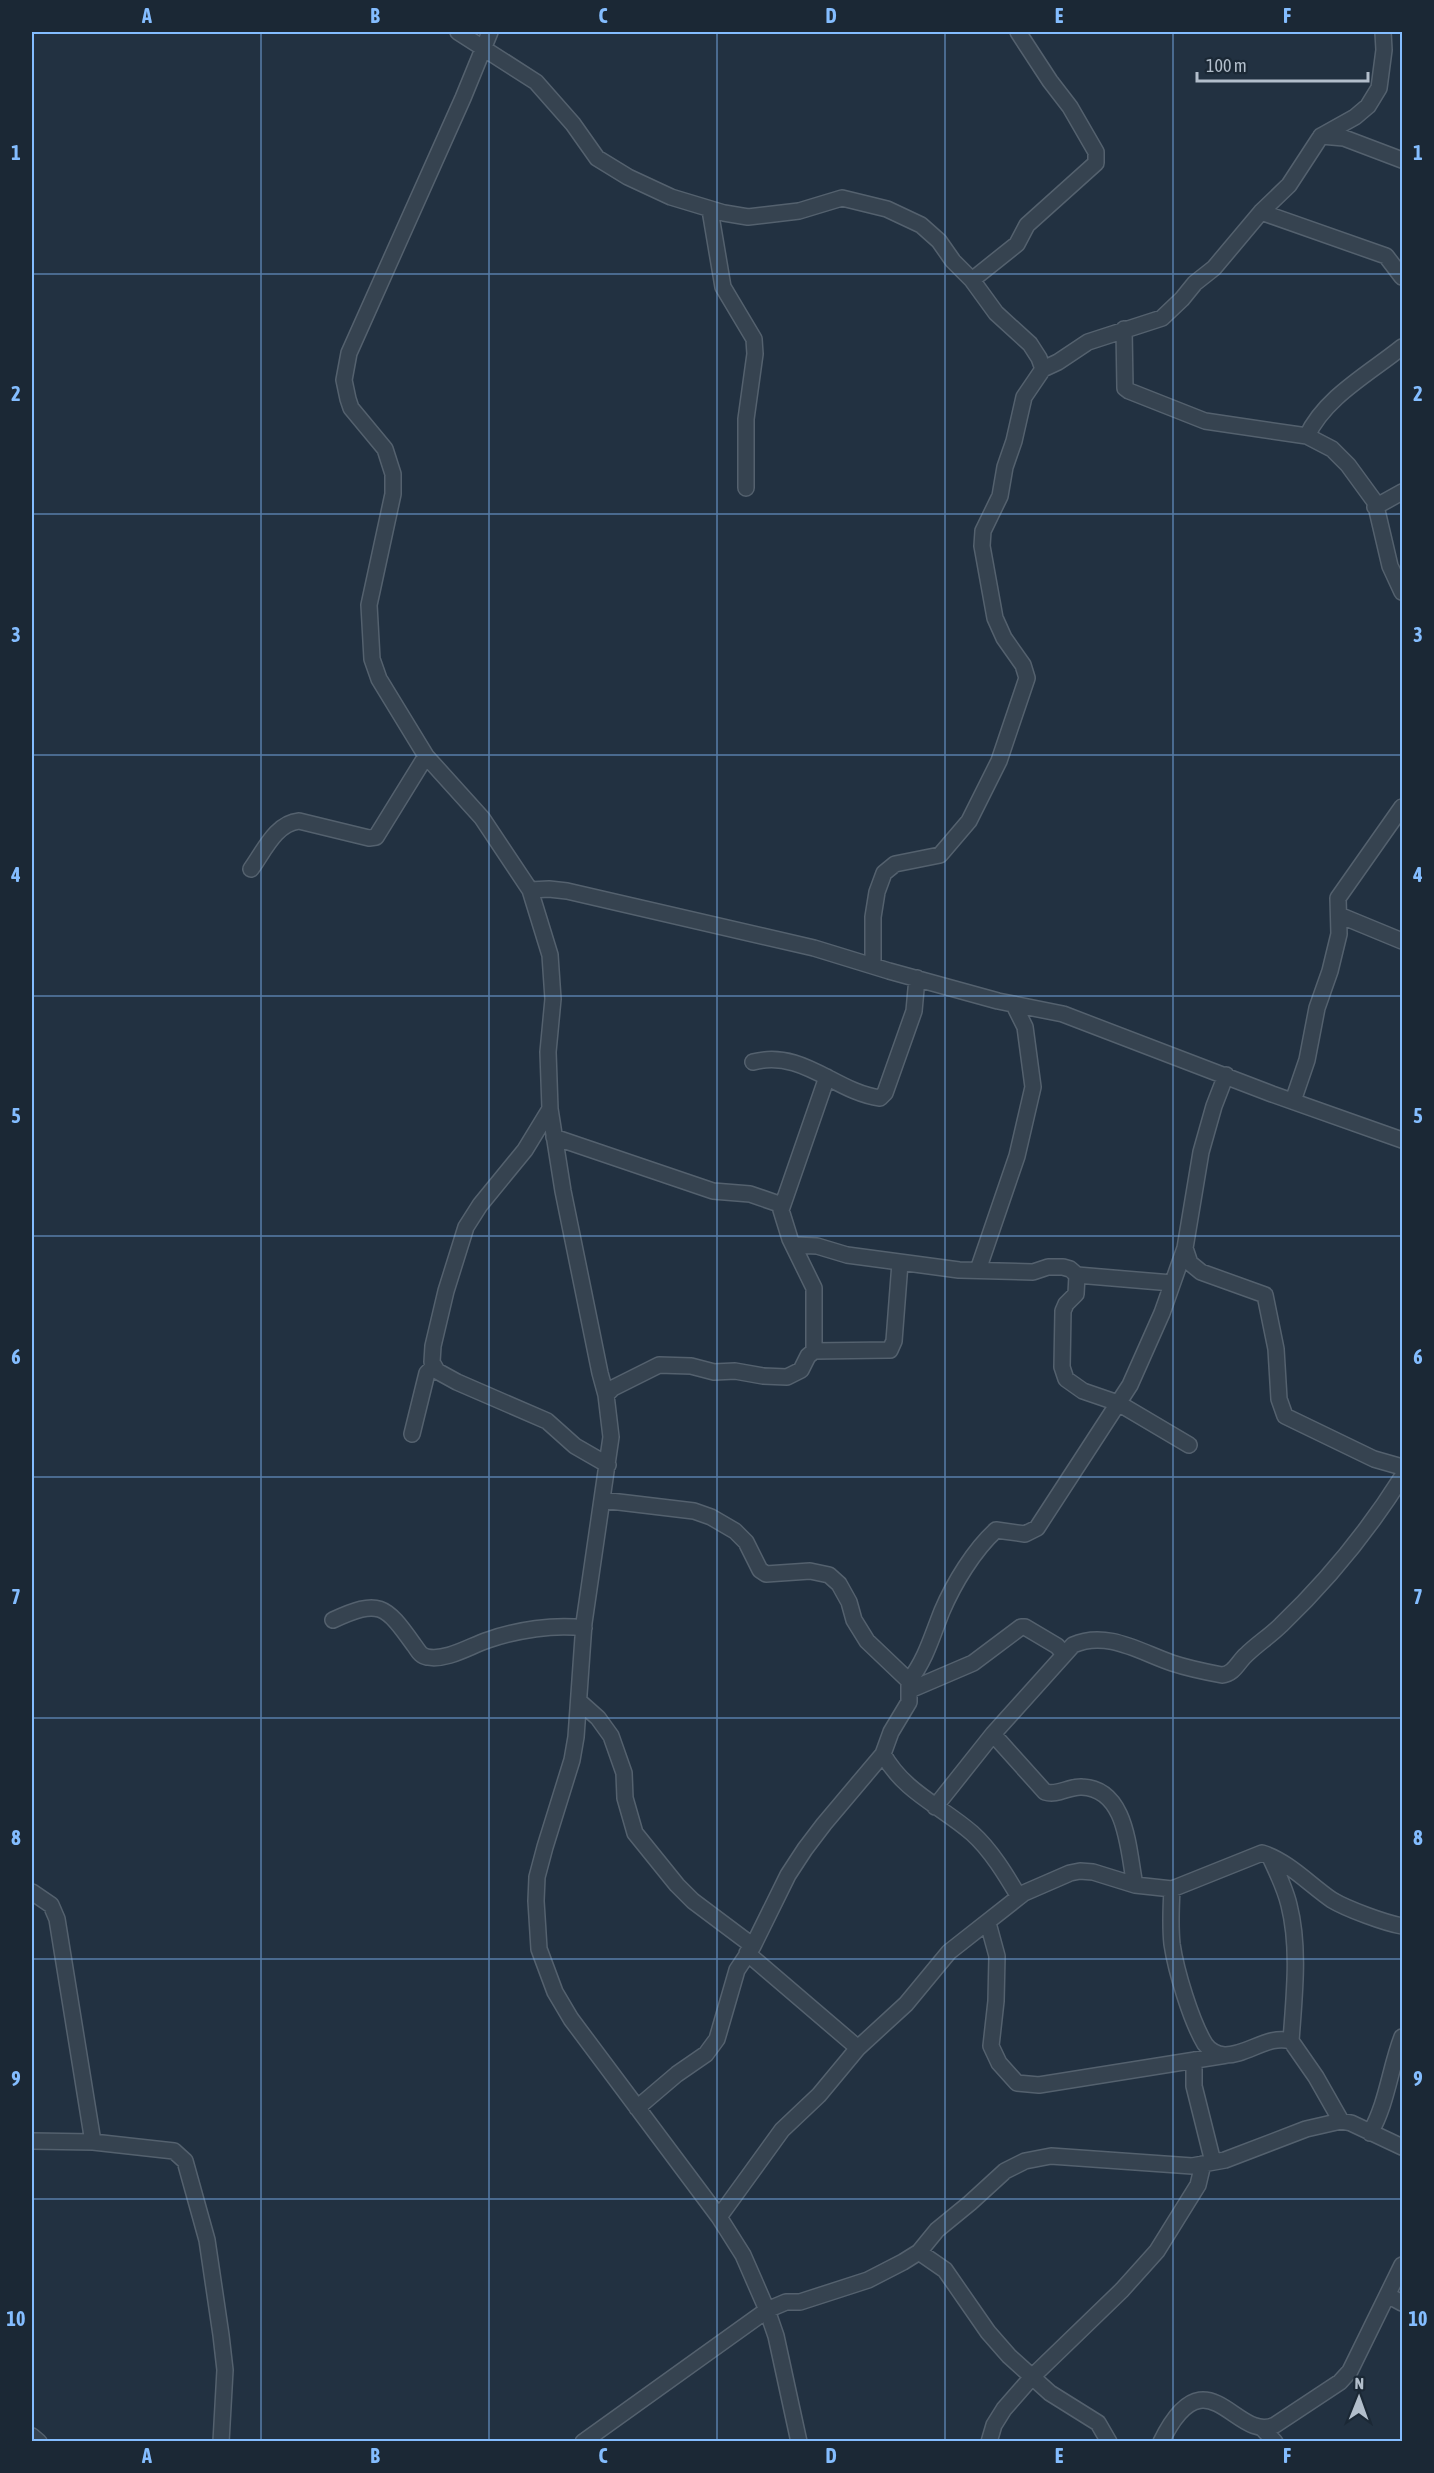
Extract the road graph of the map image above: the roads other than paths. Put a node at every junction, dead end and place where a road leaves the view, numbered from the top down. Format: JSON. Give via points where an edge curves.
{"nodes":[{"id":1,"x":458,"y":32,"type":"edge"},
{"id":2,"x":490,"y":32,"type":"edge"},
{"id":3,"x":1018,"y":32,"type":"edge"},
{"id":4,"x":1383,"y":32,"type":"edge"},
{"id":5,"x":483,"y":48,"type":"junction"},
{"id":6,"x":1321,"y":136,"type":"junction"},
{"id":7,"x":1402,"y":160,"type":"edge"},
{"id":8,"x":710,"y":210,"type":"junction"},
{"id":9,"x":1261,"y":212,"type":"junction"},
{"id":10,"x":1402,"y":277,"type":"edge"},
{"id":11,"x":972,"y":280,"type":"junction"},
{"id":12,"x":1124,"y":329,"type":"junction"},
{"id":13,"x":1402,"y":347,"type":"edge"},
{"id":14,"x":1043,"y":369,"type":"junction"},
{"id":15,"x":1306,"y":436,"type":"junction"},
{"id":16,"x":746,"y":488,"type":"dead end"},
{"id":17,"x":1402,"y":492,"type":"edge"},
{"id":18,"x":1375,"y":507,"type":"junction"},
{"id":19,"x":1402,"y":592,"type":"edge"},
{"id":20,"x":426,"y":756,"type":"junction"},
{"id":21,"x":1402,"y":807,"type":"edge"},
{"id":22,"x":251,"y":869,"type":"dead end"},
{"id":23,"x":530,"y":890,"type":"junction"},
{"id":24,"x":1339,"y":915,"type":"junction"},
{"id":25,"x":1402,"y":941,"type":"edge"},
{"id":26,"x":873,"y":966,"type":"junction"},
{"id":27,"x":917,"y":978,"type":"junction"},
{"id":28,"x":1014,"y":1005,"type":"junction"},
{"id":29,"x":753,"y":1062,"type":"dead end"},
{"id":30,"x":1226,"y":1075,"type":"junction"},
{"id":31,"x":827,"y":1077,"type":"junction"},
{"id":32,"x":1293,"y":1101,"type":"junction"},
{"id":33,"x":550,"y":1108,"type":"junction"},
{"id":34,"x":554,"y":1137,"type":"junction"},
{"id":35,"x":1402,"y":1140,"type":"edge"},
{"id":36,"x":782,"y":1205,"type":"junction"},
{"id":37,"x":794,"y":1245,"type":"junction"},
{"id":38,"x":1185,"y":1248,"type":"junction"},
{"id":39,"x":900,"y":1263,"type":"junction"},
{"id":40,"x":978,"y":1270,"type":"junction"},
{"id":41,"x":1077,"y":1275,"type":"junction"},
{"id":42,"x":1172,"y":1283,"type":"junction"},
{"id":43,"x":814,"y":1351,"type":"junction"},
{"id":44,"x":433,"y":1367,"type":"junction"},
{"id":45,"x":606,"y":1395,"type":"junction"},
{"id":46,"x":1118,"y":1403,"type":"junction"},
{"id":47,"x":412,"y":1434,"type":"dead end"},
{"id":48,"x":1189,"y":1445,"type":"dead end"},
{"id":49,"x":608,"y":1465,"type":"junction"},
{"id":50,"x":1402,"y":1467,"type":"edge"},
{"id":51,"x":1402,"y":1477,"type":"edge"},
{"id":52,"x":602,"y":1500,"type":"junction"},
{"id":53,"x":333,"y":1620,"type":"dead end"},
{"id":54,"x":584,"y":1628,"type":"junction"},
{"id":55,"x":1064,"y":1654,"type":"junction"},
{"id":56,"x":910,"y":1685,"type":"junction"},
{"id":57,"x":580,"y":1702,"type":"junction"},
{"id":58,"x":993,"y":1734,"type":"junction"},
{"id":59,"x":883,"y":1754,"type":"junction"},
{"id":60,"x":935,"y":1807,"type":"junction"},
{"id":61,"x":1270,"y":1857,"type":"junction"},
{"id":62,"x":1135,"y":1886,"type":"junction"},
{"id":63,"x":1172,"y":1888,"type":"junction"},
{"id":64,"x":32,"y":1892,"type":"edge"},
{"id":65,"x":1019,"y":1897,"type":"junction"},
{"id":66,"x":988,"y":1923,"type":"junction"},
{"id":67,"x":1402,"y":1926,"type":"edge"},
{"id":68,"x":750,"y":1950,"type":"junction"},
{"id":69,"x":1402,"y":2037,"type":"edge"},
{"id":70,"x":1291,"y":2041,"type":"junction"},
{"id":71,"x":858,"y":2048,"type":"junction"},
{"id":72,"x":1227,"y":2055,"type":"junction"},
{"id":73,"x":1194,"y":2060,"type":"junction"},
{"id":74,"x":637,"y":2108,"type":"junction"},
{"id":75,"x":1341,"y":2121,"type":"junction"},
{"id":76,"x":1370,"y":2133,"type":"junction"},
{"id":77,"x":32,"y":2141,"type":"edge"},
{"id":78,"x":93,"y":2142,"type":"junction"},
{"id":79,"x":1402,"y":2147,"type":"edge"},
{"id":80,"x":1208,"y":2163,"type":"junction"},
{"id":81,"x":719,"y":2217,"type":"junction"},
{"id":82,"x":919,"y":2252,"type":"junction"},
{"id":83,"x":1402,"y":2265,"type":"edge"},
{"id":84,"x":1396,"y":2299,"type":"edge"},
{"id":85,"x":766,"y":2310,"type":"junction"},
{"id":86,"x":1032,"y":2377,"type":"junction"},
{"id":87,"x":1262,"y":2428,"type":"junction"},
{"id":88,"x":798,"y":2435,"type":"edge"},
{"id":89,"x":32,"y":2436,"type":"edge"},
{"id":90,"x":588,"y":2438,"type":"edge"},
{"id":91,"x":39,"y":2442,"type":"edge"},
{"id":92,"x":221,"y":2442,"type":"edge"},
{"id":93,"x":609,"y":2442,"type":"edge"},
{"id":94,"x":806,"y":2442,"type":"edge"},
{"id":95,"x":989,"y":2442,"type":"edge"},
{"id":96,"x":1109,"y":2442,"type":"edge"},
{"id":97,"x":1161,"y":2442,"type":"edge"},
{"id":98,"x":1275,"y":2442,"type":"edge"}],
"edges":[{"from":1,"to":5,"type":"street"},
{"from":2,"to":5,"type":"street"},
{"from":3,"to":11,"type":"street","via":[[1070,107],[1098,159],[1027,225],[1017,244]]},
{"from":4,"to":6,"type":"street","via":[[1378,88],[1368,106]]},
{"from":5,"to":8,"type":"street","via":[[536,82],[597,158],[646,186]]},
{"from":5,"to":20,"type":"street","via":[[349,353],[344,380],[351,408],[385,449],[393,474],[393,494],[369,605],[372,659],[389,698]]},
{"from":6,"to":7,"type":"street","via":[[1344,138]]},
{"from":6,"to":9,"type":"street","via":[[1289,185]]},
{"from":8,"to":11,"type":"street","via":[[748,217],[792,212],[836,198],[851,199],[887,209],[921,225]]},
{"from":8,"to":16,"type":"street","via":[[723,287],[754,339],[746,419]]},
{"from":9,"to":10,"type":"street","via":[[1386,256]]},
{"from":9,"to":12,"type":"street","via":[[1214,268],[1162,318]]},
{"from":11,"to":14,"type":"street","via":[[996,314],[1030,344]]},
{"from":12,"to":14,"type":"street","via":[[1088,342]]},
{"from":12,"to":15,"type":"street","via":[[1125,388],[1129,391],[1205,421]]},
{"from":13,"to":15,"type":"street","via":[[1326,408]]},
{"from":14,"to":26,"type":"street","via":[[1024,397],[1000,496],[983,531],[982,546],[995,618],[1027,678],[999,761],[969,821],[940,855],[895,864],[884,873],[873,917]]},
{"from":15,"to":18,"type":"street","via":[[1332,449],[1348,465]]},
{"from":17,"to":18,"type":"street"},
{"from":18,"to":19,"type":"street","via":[[1390,566]]},
{"from":20,"to":22,"type":"street","via":[[376,837],[289,822],[280,828]]},
{"from":20,"to":23,"type":"street","via":[[482,818]]},
{"from":21,"to":24,"type":"street","via":[[1340,893]]},
{"from":23,"to":26,"type":"street","via":[[567,891],[814,948]]},
{"from":23,"to":33,"type":"street","via":[[546,936],[552,970]]},
{"from":24,"to":25,"type":"street"},
{"from":24,"to":32,"type":"street","via":[[1340,934]]},
{"from":26,"to":27,"type":"street"},
{"from":27,"to":28,"type":"street"},
{"from":27,"to":31,"type":"street","via":[[914,1011],[884,1095],[878,1098],[865,1094]]},
{"from":28,"to":30,"type":"street","via":[[1063,1014]]},
{"from":28,"to":40,"type":"street","via":[[1025,1027],[1033,1087],[1017,1156]]},
{"from":29,"to":31,"type":"street","via":[[782,1059]]},
{"from":30,"to":32,"type":"street"},
{"from":30,"to":38,"type":"street","via":[[1201,1152]]},
{"from":31,"to":36,"type":"street"},
{"from":32,"to":35,"type":"street"},
{"from":33,"to":34,"type":"street"},
{"from":33,"to":44,"type":"street","via":[[525,1150],[466,1227],[438,1324]]},
{"from":34,"to":36,"type":"street","via":[[718,1193],[750,1194]]},
{"from":34,"to":45,"type":"street"},
{"from":36,"to":37,"type":"street","via":[[783,1221]]},
{"from":37,"to":39,"type":"street"},
{"from":37,"to":43,"type":"street","via":[[816,1295]]},
{"from":38,"to":42,"type":"street"},
{"from":38,"to":50,"type":"street","via":[[1190,1263],[1201,1272],[1265,1295],[1276,1349],[1279,1399],[1285,1416],[1374,1460]]},
{"from":39,"to":40,"type":"street"},
{"from":39,"to":43,"type":"street","via":[[892,1349]]},
{"from":40,"to":41,"type":"street","via":[[1033,1272],[1063,1267]]},
{"from":41,"to":42,"type":"street"},
{"from":41,"to":46,"type":"street","via":[[1076,1294],[1063,1311],[1062,1367],[1074,1387]]},
{"from":42,"to":46,"type":"street","via":[[1142,1360]]},
{"from":43,"to":45,"type":"street","via":[[801,1370],[787,1377],[659,1365]]},
{"from":44,"to":47,"type":"street","via":[[427,1373]]},
{"from":44,"to":49,"type":"street","via":[[458,1382],[547,1420],[576,1446]]},
{"from":45,"to":49,"type":"street","via":[[611,1437]]},
{"from":46,"to":48,"type":"street"},
{"from":46,"to":56,"type":"street","via":[[1037,1528],[1025,1534],[996,1530],[978,1551],[947,1600]]},
{"from":49,"to":52,"type":"street"},
{"from":51,"to":55,"type":"street","via":[[1383,1509],[1326,1578],[1227,1675],[1174,1664],[1106,1640],[1083,1640]]},
{"from":52,"to":54,"type":"street"},
{"from":52,"to":56,"type":"street","via":[[694,1511],[711,1517],[746,1542],[759,1569],[766,1574],[810,1571],[829,1575],[839,1584],[867,1641]]},
{"from":53,"to":54,"type":"street","via":[[365,1608],[381,1608],[420,1653],[430,1657],[509,1634]]},
{"from":54,"to":57,"type":"street"},
{"from":55,"to":56,"type":"street","via":[[1057,1646],[1021,1627],[973,1663]]},
{"from":55,"to":58,"type":"street"},
{"from":56,"to":59,"type":"street","via":[[909,1702]]},
{"from":57,"to":68,"type":"street","via":[[611,1737],[624,1773],[625,1798],[635,1833],[677,1885]]},
{"from":57,"to":74,"type":"street","via":[[572,1760],[537,1877],[537,1938],[561,2003]]},
{"from":58,"to":60,"type":"street"},
{"from":58,"to":62,"type":"street","via":[[1045,1792],[1084,1787],[1111,1800],[1122,1822]]},
{"from":59,"to":60,"type":"street","via":[[898,1777]]},
{"from":59,"to":68,"type":"street","via":[[824,1824],[788,1875]]},
{"from":60,"to":65,"type":"street","via":[[974,1835]]},
{"from":61,"to":63,"type":"street","via":[[1259,1853]]},
{"from":61,"to":67,"type":"street","via":[[1334,1901]]},
{"from":61,"to":70,"type":"street","via":[[1293,1921]]},
{"from":62,"to":63,"type":"street"},
{"from":62,"to":65,"type":"street","via":[[1080,1871],[1030,1889]]},
{"from":63,"to":72,"type":"street","via":[[1173,1945],[1180,1979],[1206,2045],[1215,2053]]},
{"from":64,"to":78,"type":"street","via":[[51,1905],[57,1919]]},
{"from":65,"to":66,"type":"street"},
{"from":66,"to":71,"type":"street","via":[[949,1952],[906,2004]]},
{"from":66,"to":73,"type":"street","via":[[997,1956],[991,2046],[1017,2084],[1039,2085]]},
{"from":68,"to":71,"type":"street"},
{"from":68,"to":74,"type":"street","via":[[736,1970],[712,2049]]},
{"from":69,"to":76,"type":"street","via":[[1382,2108]]},
{"from":70,"to":72,"type":"street","via":[[1267,2042]]},
{"from":70,"to":75,"type":"street"},
{"from":71,"to":81,"type":"street","via":[[819,2095],[782,2130]]},
{"from":72,"to":73,"type":"street"},
{"from":73,"to":80,"type":"street","via":[[1194,2086]]},
{"from":74,"to":81,"type":"street"},
{"from":75,"to":76,"type":"street"},
{"from":75,"to":80,"type":"street"},
{"from":76,"to":79,"type":"street"},
{"from":77,"to":78,"type":"street"},
{"from":78,"to":92,"type":"street","via":[[174,2151],[188,2167],[207,2240],[221,2336],[225,2379]]},
{"from":80,"to":82,"type":"street","via":[[1171,2165],[1051,2156],[1025,2161],[999,2176],[937,2230]]},
{"from":80,"to":86,"type":"street","via":[[1192,2196],[1144,2269]]},
{"from":81,"to":85,"type":"street","via":[[743,2255]]},
{"from":82,"to":85,"type":"street","via":[[868,2280]]},
{"from":82,"to":86,"type":"street","via":[[945,2270],[988,2332]]},
{"from":83,"to":84,"type":"street"},
{"from":84,"to":87,"type":"street","via":[[1340,2382],[1275,2425]]},
{"from":85,"to":88,"type":"street","via":[[776,2336]]},
{"from":85,"to":90,"type":"street"},
{"from":86,"to":95,"type":"street","via":[[1004,2409]]},
{"from":86,"to":96,"type":"street","via":[[1098,2423]]},
{"from":87,"to":97,"type":"street","via":[[1221,2405],[1201,2401],[1182,2408]]},
{"from":87,"to":98,"type":"street"},
{"from":88,"to":94,"type":"street"},
{"from":89,"to":91,"type":"street"},
{"from":90,"to":93,"type":"street"}]}
